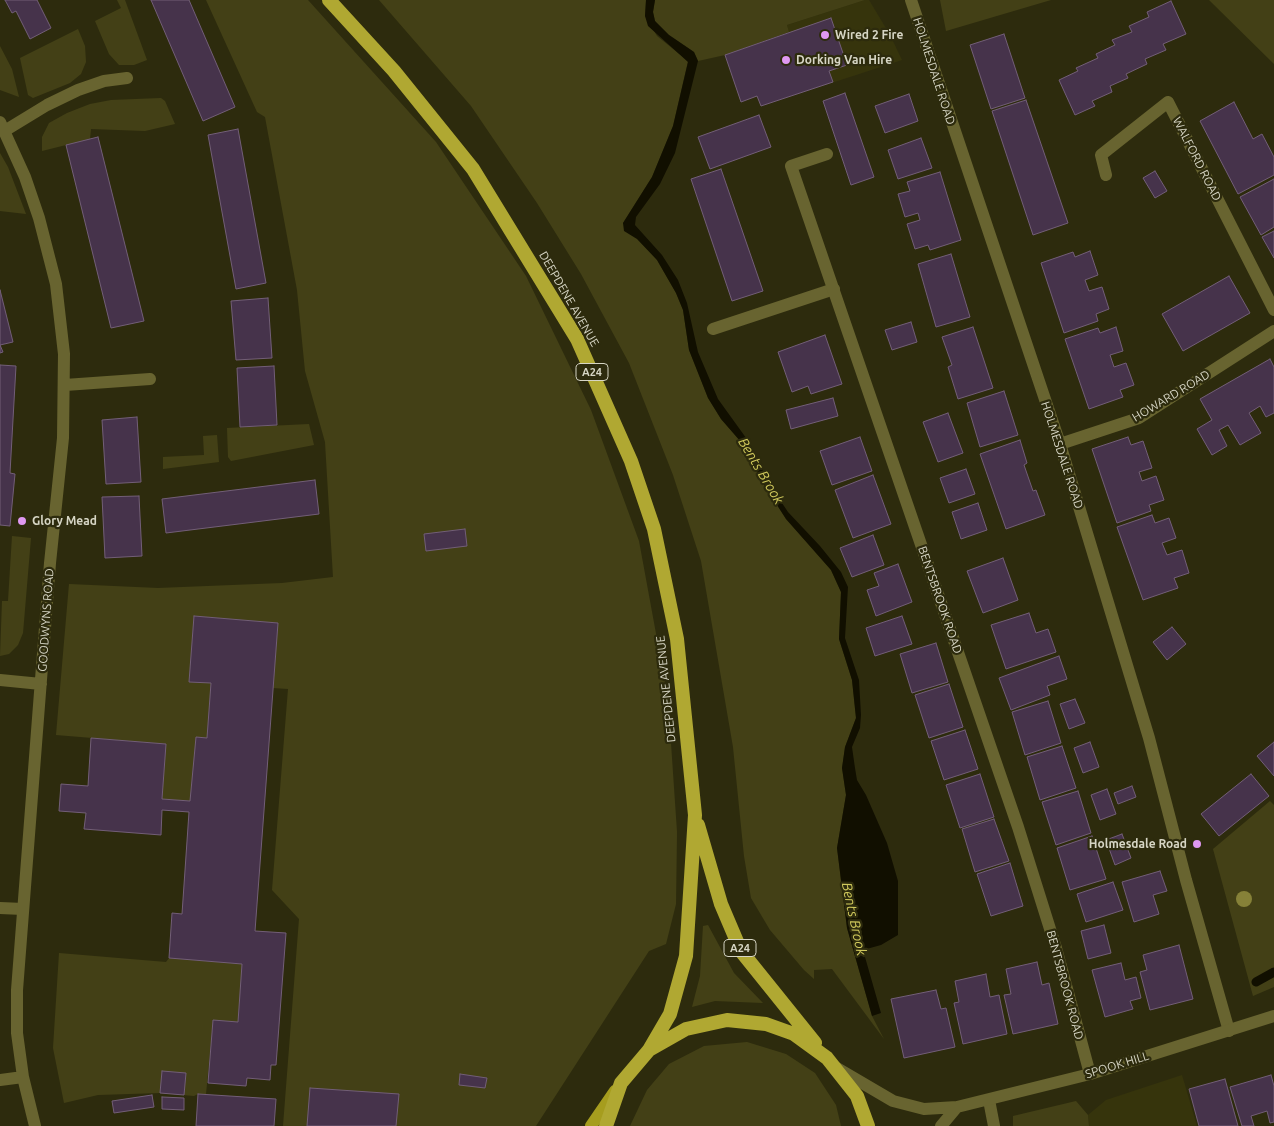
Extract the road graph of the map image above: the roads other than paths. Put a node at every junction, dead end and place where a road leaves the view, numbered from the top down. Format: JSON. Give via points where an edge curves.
{"nodes":[{"id":1,"x":329,"y":0,"type":"edge"},
{"id":2,"x":911,"y":0,"type":"edge"},
{"id":3,"x":127,"y":78,"type":"dead end"},
{"id":4,"x":3,"y":126,"type":"edge"},
{"id":5,"x":827,"y":154,"type":"dead end"},
{"id":6,"x":1106,"y":175,"type":"dead end"},
{"id":7,"x":834,"y":289,"type":"junction"},
{"id":8,"x":1274,"y":310,"type":"edge"},
{"id":9,"x":713,"y":329,"type":"dead end"},
{"id":10,"x":1274,"y":331,"type":"edge"},
{"id":11,"x":150,"y":379,"type":"dead end"},
{"id":12,"x":65,"y":385,"type":"junction"},
{"id":13,"x":1060,"y":444,"type":"junction"},
{"id":14,"x":0,"y":680,"type":"edge"},
{"id":15,"x":41,"y":684,"type":"junction"},
{"id":16,"x":694,"y":815,"type":"junction"},
{"id":17,"x":0,"y":908,"type":"edge"},
{"id":18,"x":23,"y":909,"type":"junction"},
{"id":19,"x":1274,"y":1016,"type":"edge"},
{"id":20,"x":1229,"y":1030,"type":"junction"},
{"id":21,"x":649,"y":1050,"type":"junction"},
{"id":22,"x":831,"y":1062,"type":"junction"},
{"id":23,"x":1090,"y":1074,"type":"junction"},
{"id":24,"x":23,"y":1077,"type":"junction"},
{"id":25,"x":0,"y":1080,"type":"edge"},
{"id":26,"x":621,"y":1083,"type":"junction"},
{"id":27,"x":989,"y":1100,"type":"junction"},
{"id":28,"x":957,"y":1107,"type":"junction"},
{"id":29,"x":35,"y":1126,"type":"edge"},
{"id":30,"x":591,"y":1126,"type":"edge"},
{"id":31,"x":606,"y":1126,"type":"edge"},
{"id":32,"x":868,"y":1126,"type":"edge"},
{"id":33,"x":941,"y":1126,"type":"edge"},
{"id":34,"x":994,"y":1126,"type":"edge"}],
"edges":[{"from":1,"to":16,"type":"highway","name":"DEEPDENE AVENUE","number":"A24","via":[[394,71],[473,169],[577,339],[631,461],[654,529],[677,639]]},
{"from":2,"to":13,"type":"street","name":"HOLMESDALE ROAD"},
{"from":3,"to":4,"type":"street","via":[[104,81],[78,90]]},
{"from":4,"to":12,"type":"street","name":"GOODWYNS ROAD","via":[[39,218],[56,284]]},
{"from":5,"to":7,"type":"street","name":"BENTSBROOK ROAD","via":[[791,166]]},
{"from":6,"to":8,"type":"street","name":"WALFORD ROAD","via":[[1101,155],[1168,102]]},
{"from":7,"to":9,"type":"street"},
{"from":7,"to":23,"type":"street","name":"BENTSBROOK ROAD","via":[[1018,827],[1056,948]]},
{"from":10,"to":13,"type":"street","name":"HOWARD ROAD","via":[[1139,418]]},
{"from":11,"to":12,"type":"street"},
{"from":12,"to":15,"type":"street","name":"GOODWYNS ROAD"},
{"from":13,"to":20,"type":"street","name":"HOLMESDALE ROAD","via":[[1149,738]]},
{"from":14,"to":15,"type":"street"},
{"from":15,"to":18,"type":"street","name":"GOODWYNS ROAD"},
{"from":16,"to":21,"type":"highway","name":"DEEPDENE AVENUE","number":"A24","via":[[686,956],[670,1014]]},
{"from":16,"to":22,"type":"highway","name":"DEEPDENE AVENUE","number":"A24","via":[[722,904],[741,951]]},
{"from":17,"to":18,"type":"street"},
{"from":18,"to":24,"type":"street","name":"GOODWYNS ROAD","via":[[17,1033]]},
{"from":19,"to":20,"type":"street","name":"SPOOK HILL"},
{"from":20,"to":23,"type":"street","name":"SPOOK HILL"},
{"from":21,"to":22,"type":"highway","via":[[686,1029],[728,1020],[766,1024],[794,1034]]},
{"from":21,"to":26,"type":"highway"},
{"from":22,"to":28,"type":"street","name":"SPOOK HILL","via":[[893,1101],[924,1109]]},
{"from":22,"to":32,"type":"highway","name":"DEEPDENE AVENUE","via":[[857,1096]]},
{"from":23,"to":27,"type":"street","name":"SPOOK HILL"},
{"from":24,"to":25,"type":"street"},
{"from":24,"to":29,"type":"street","name":"GOODWYNS ROAD"},
{"from":26,"to":30,"type":"main road"},
{"from":26,"to":31,"type":"highway"},
{"from":27,"to":28,"type":"street","name":"SPOOK HILL"},
{"from":27,"to":34,"type":"street"},
{"from":28,"to":33,"type":"street"}]}
